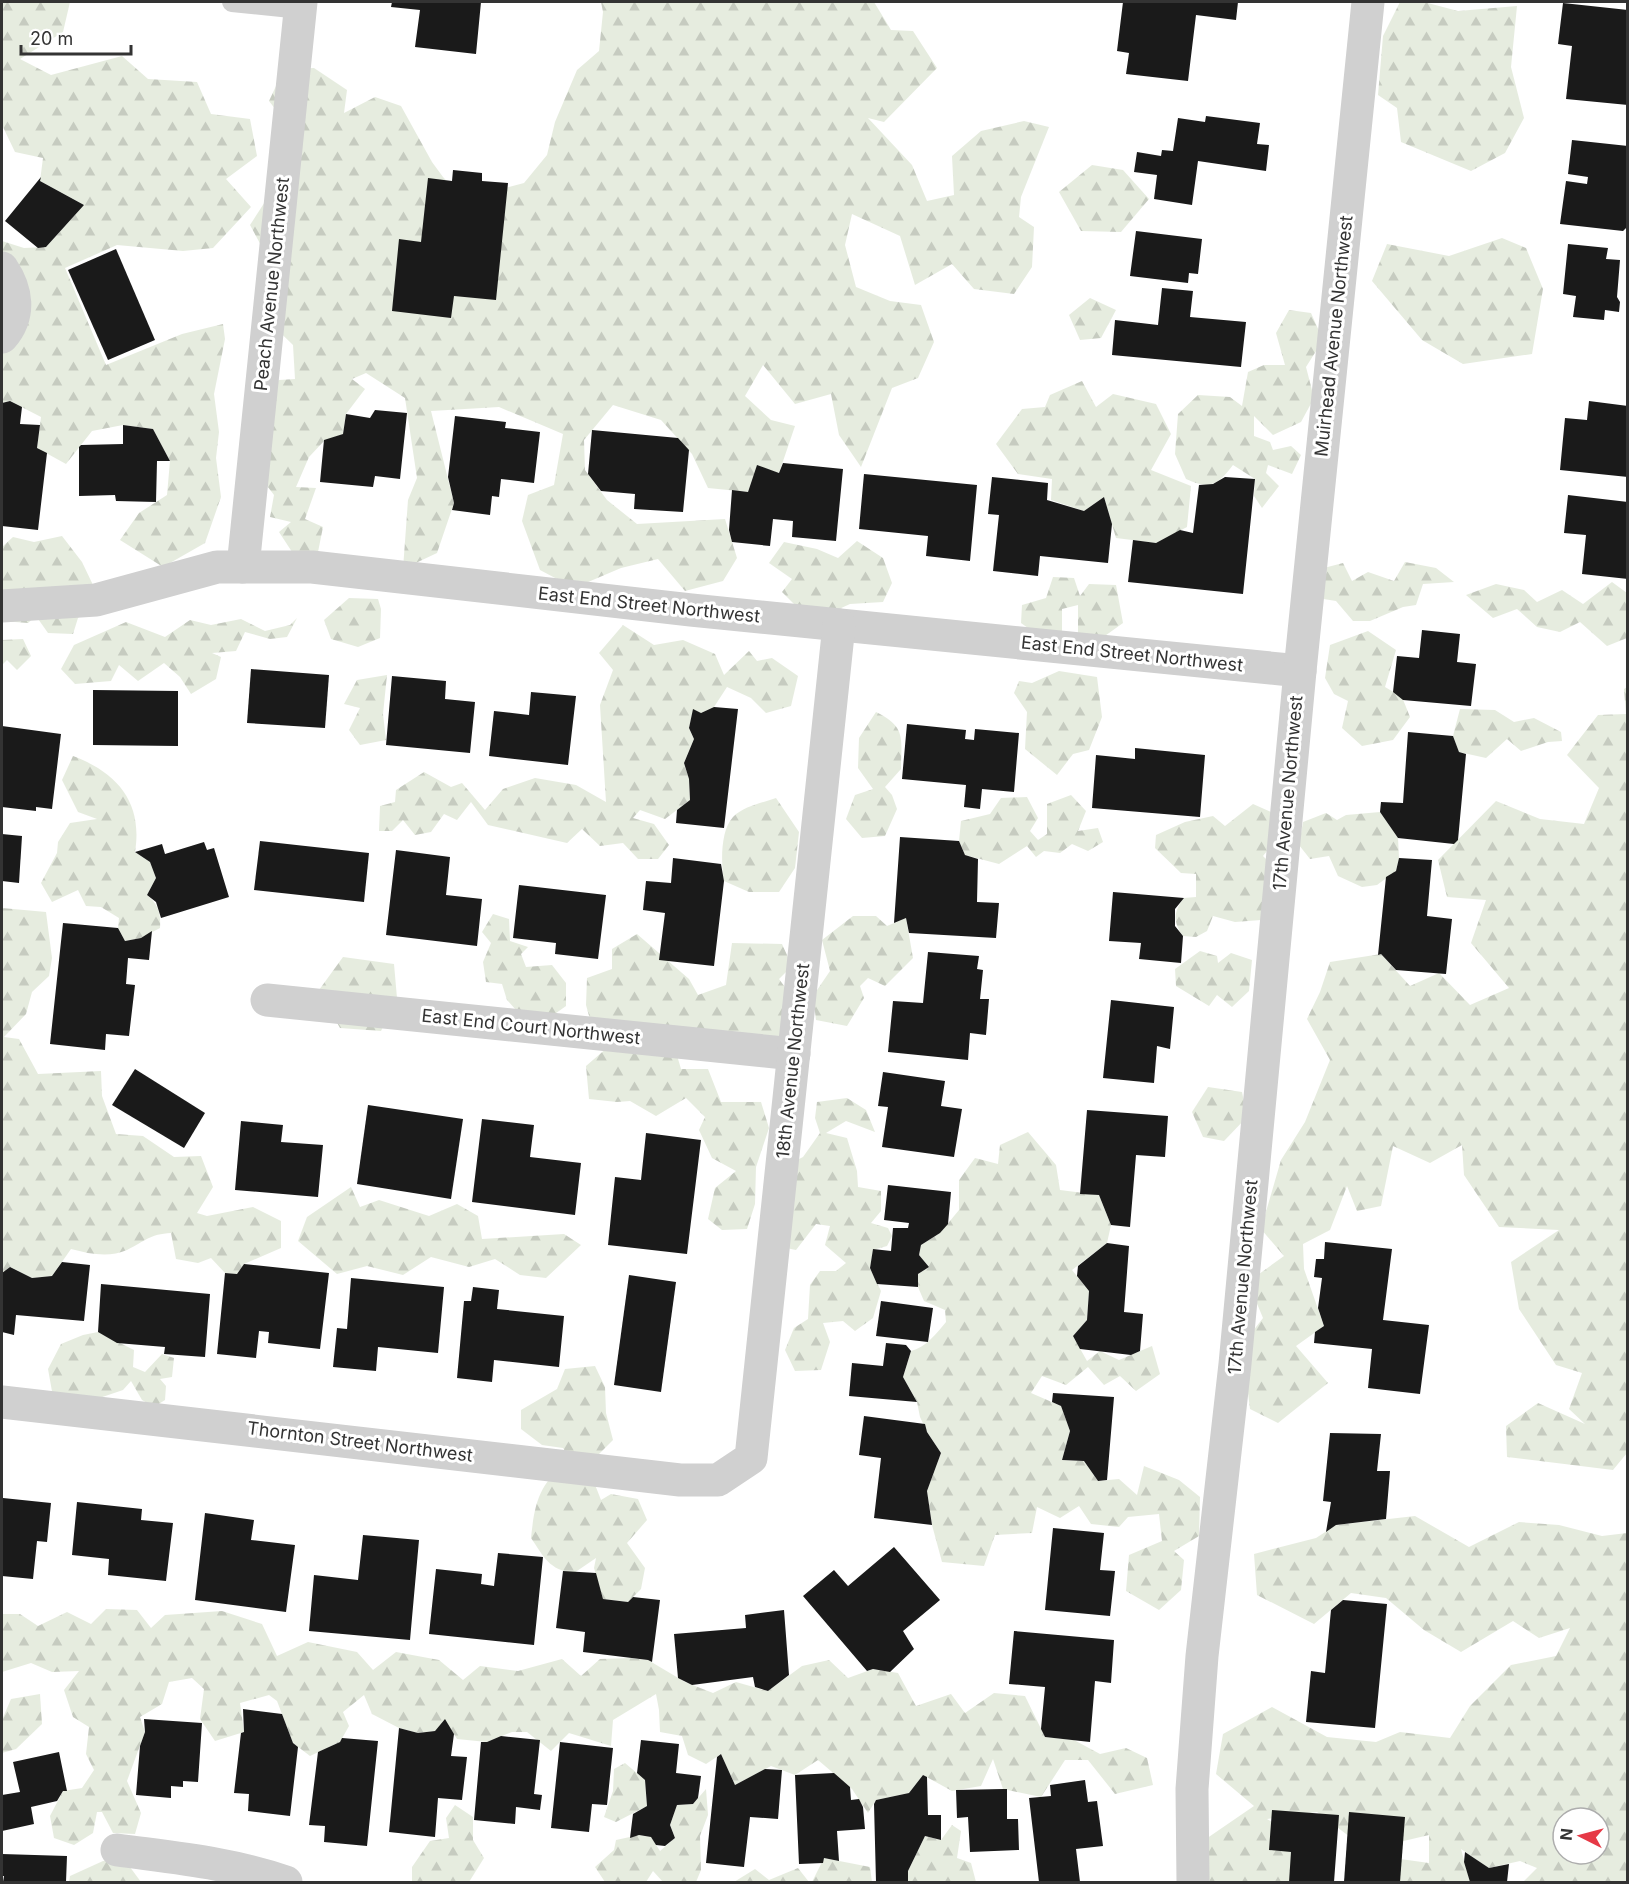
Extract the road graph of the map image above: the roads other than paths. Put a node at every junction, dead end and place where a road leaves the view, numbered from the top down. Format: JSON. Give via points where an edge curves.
{"nodes":[{"id":1,"x":231,"y":2,"type":"edge"},
{"id":2,"x":1368,"y":2,"type":"edge"},
{"id":3,"x":301,"y":5,"type":"edge"},
{"id":4,"x":2,"y":268,"type":"edge"},
{"id":5,"x":2,"y":337,"type":"edge"},
{"id":6,"x":243,"y":567,"type":"junction"},
{"id":7,"x":2,"y":606,"type":"edge"},
{"id":8,"x":839,"y":625,"type":"junction"},
{"id":9,"x":1300,"y":671,"type":"junction"},
{"id":10,"x":267,"y":1000,"type":"dead end"},
{"id":11,"x":794,"y":1054,"type":"junction"},
{"id":12,"x":2,"y":1402,"type":"edge"},
{"id":13,"x":718,"y":1480,"type":"joint"},
{"id":14,"x":117,"y":1850,"type":"dead end"},
{"id":15,"x":286,"y":1882,"type":"edge"},
{"id":16,"x":1193,"y":1882,"type":"edge"}],
"edges":[{"from":1,"to":3,"type":"lane"},
{"from":2,"to":9,"type":"street","name":"Muirhead Avenue Northwest"},
{"from":3,"to":6,"type":"street","name":"Peach Avenue Northwest"},
{"from":4,"to":5,"type":"street","via":[[15,298],[14,315]]},
{"from":6,"to":7,"type":"street","name":"East End Street Northwest","via":[[217,567],[96,600]]},
{"from":6,"to":8,"type":"street","name":"East End Street Northwest","via":[[312,567]]},
{"from":8,"to":9,"type":"street","name":"East End Street Northwest"},
{"from":8,"to":11,"type":"street","name":"18th Avenue Northwest"},
{"from":9,"to":16,"type":"street","name":"17th Avenue Northwest","via":[[1236,1353],[1202,1656],[1192,1789]]},
{"from":10,"to":11,"type":"street","name":"East End Court Northwest"},
{"from":11,"to":13,"type":"street","name":"18th Avenue Northwest","via":[[750,1458]]},
{"from":12,"to":13,"type":"street","name":"Thornton Street Northwest","via":[[680,1480]]},
{"from":14,"to":15,"type":"street","via":[[221,1864]]}]}
